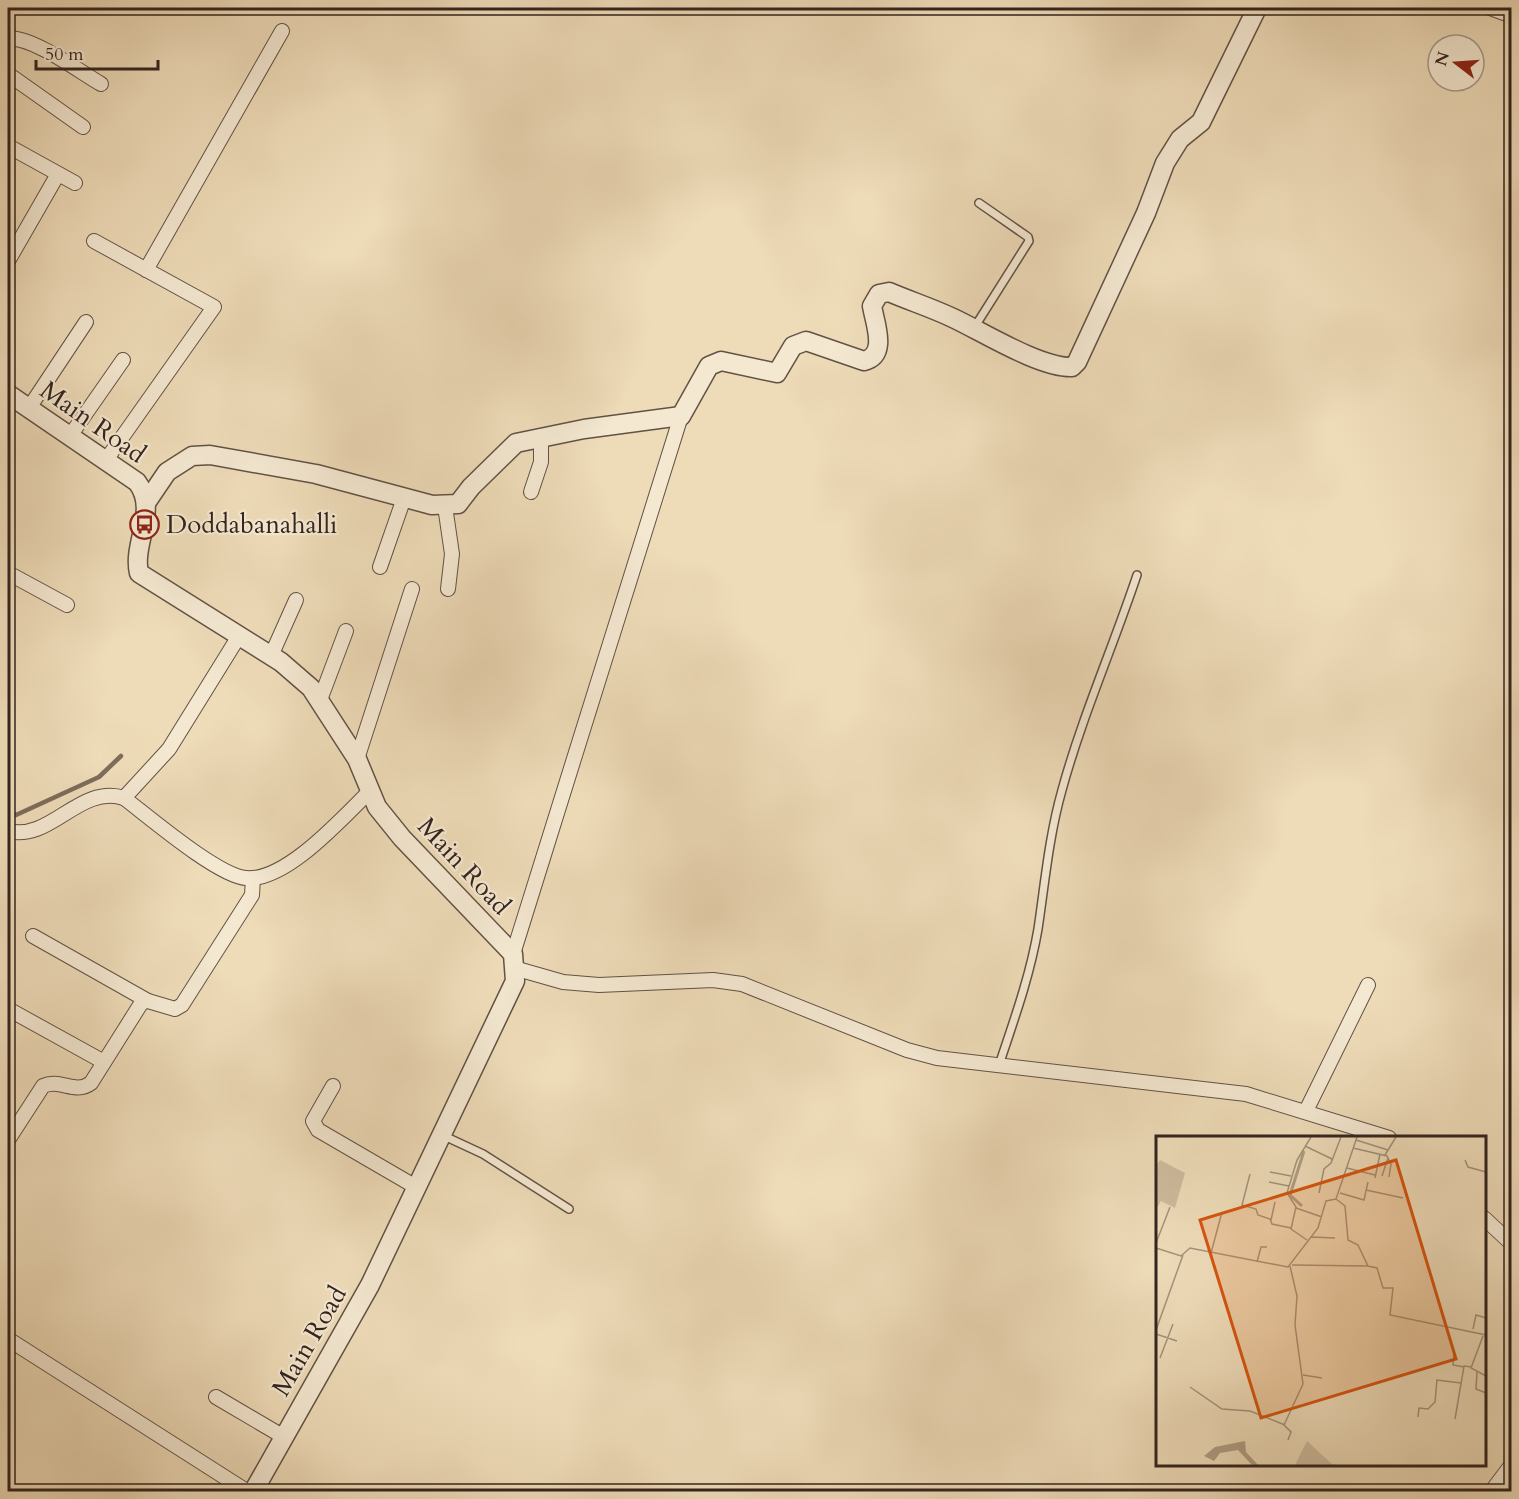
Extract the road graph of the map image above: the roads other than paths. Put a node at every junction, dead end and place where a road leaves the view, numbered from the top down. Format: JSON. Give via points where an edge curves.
{"nodes":[{"id":1,"x":1257,"y":8,"type":"edge"},
{"id":2,"x":1490,"y":8,"type":"edge"},
{"id":3,"x":1512,"y":16,"type":"edge"},
{"id":4,"x":282,"y":31,"type":"dead end"},
{"id":5,"x":8,"y":38,"type":"edge"},
{"id":6,"x":8,"y":74,"type":"edge"},
{"id":7,"x":102,"y":84,"type":"dead end"},
{"id":8,"x":83,"y":127,"type":"dead end"},
{"id":9,"x":8,"y":146,"type":"edge"},
{"id":10,"x":58,"y":174,"type":"junction"},
{"id":11,"x":75,"y":183,"type":"dead end"},
{"id":12,"x":979,"y":203,"type":"dead end"},
{"id":13,"x":94,"y":241,"type":"dead end"},
{"id":14,"x":8,"y":261,"type":"edge"},
{"id":15,"x":146,"y":270,"type":"junction"},
{"id":16,"x":86,"y":322,"type":"dead end"},
{"id":17,"x":974,"y":328,"type":"junction"},
{"id":18,"x":123,"y":360,"type":"dead end"},
{"id":19,"x":8,"y":393,"type":"edge"},
{"id":20,"x":29,"y":408,"type":"junction"},
{"id":21,"x":681,"y":416,"type":"junction"},
{"id":22,"x":70,"y":436,"type":"junction"},
{"id":23,"x":541,"y":436,"type":"junction"},
{"id":24,"x":106,"y":459,"type":"junction"},
{"id":25,"x":531,"y":492,"type":"dead end"},
{"id":26,"x":404,"y":498,"type":"junction"},
{"id":27,"x":146,"y":503,"type":"junction"},
{"id":28,"x":445,"y":506,"type":"junction"},
{"id":29,"x":380,"y":567,"type":"dead end"},
{"id":30,"x":8,"y":573,"type":"edge"},
{"id":31,"x":1137,"y":575,"type":"dead end"},
{"id":32,"x":412,"y":589,"type":"dead end"},
{"id":33,"x":448,"y":589,"type":"dead end"},
{"id":34,"x":296,"y":600,"type":"dead end"},
{"id":35,"x":67,"y":605,"type":"dead end"},
{"id":36,"x":346,"y":631,"type":"dead end"},
{"id":37,"x":239,"y":636,"type":"junction"},
{"id":38,"x":272,"y":656,"type":"junction"},
{"id":39,"x":320,"y":700,"type":"junction"},
{"id":40,"x":357,"y":759,"type":"junction"},
{"id":41,"x":370,"y":791,"type":"junction"},
{"id":42,"x":124,"y":798,"type":"junction"},
{"id":43,"x":8,"y":831,"type":"edge"},
{"id":44,"x":253,"y":878,"type":"junction"},
{"id":45,"x":33,"y":936,"type":"dead end"},
{"id":46,"x":513,"y":961,"type":"junction"},
{"id":47,"x":1368,"y":985,"type":"dead end"},
{"id":48,"x":148,"y":1001,"type":"junction"},
{"id":49,"x":8,"y":1009,"type":"edge"},
{"id":50,"x":104,"y":1062,"type":"junction"},
{"id":51,"x":999,"y":1066,"type":"junction"},
{"id":52,"x":333,"y":1086,"type":"dead end"},
{"id":53,"x":1306,"y":1111,"type":"junction"},
{"id":54,"x":441,"y":1135,"type":"junction"},
{"id":55,"x":1386,"y":1136,"type":"edge"},
{"id":56,"x":8,"y":1140,"type":"edge"},
{"id":57,"x":416,"y":1187,"type":"junction"},
{"id":58,"x":569,"y":1209,"type":"dead end"},
{"id":59,"x":1486,"y":1219,"type":"edge"},
{"id":60,"x":1512,"y":1244,"type":"edge"},
{"id":61,"x":8,"y":1339,"type":"edge"},
{"id":62,"x":216,"y":1397,"type":"dead end"},
{"id":63,"x":284,"y":1437,"type":"junction"},
{"id":64,"x":1512,"y":1464,"type":"edge"},
{"id":65,"x":251,"y":1491,"type":"edge"},
{"id":66,"x":1491,"y":1491,"type":"edge"}],
"edges":[{"from":1,"to":17,"type":"street","via":[[1201,122],[1180,139],[1165,163],[1077,362],[1064,367],[1019,351]]},
{"from":2,"to":3,"type":"street"},
{"from":4,"to":15,"type":"street"},
{"from":5,"to":7,"type":"street","via":[[41,49]]},
{"from":6,"to":8,"type":"street"},
{"from":9,"to":10,"type":"street"},
{"from":10,"to":11,"type":"street"},
{"from":10,"to":14,"type":"street"},
{"from":12,"to":17,"type":"lane","via":[[1029,241]]},
{"from":13,"to":15,"type":"street"},
{"from":15,"to":24,"type":"street","via":[[214,307]]},
{"from":16,"to":20,"type":"street"},
{"from":17,"to":21,"type":"street","via":[[889,292],[879,294],[872,306],[879,345],[871,359],[864,361],[806,341],[793,346],[777,373],[722,361],[714,363]]},
{"from":18,"to":22,"type":"street"},
{"from":19,"to":20,"type":"street","name":"Main Road"},
{"from":20,"to":22,"type":"street","name":"Main Road"},
{"from":21,"to":23,"type":"street"},
{"from":21,"to":46,"type":"street"},
{"from":22,"to":24,"type":"street","name":"Main Road"},
{"from":23,"to":25,"type":"street","via":[[541,462]]},
{"from":23,"to":28,"type":"street","via":[[516,443],[463,500]]},
{"from":24,"to":27,"type":"street","name":"Main Road","via":[[137,482]]},
{"from":26,"to":27,"type":"street","via":[[316,474],[210,455],[192,456],[167,472]]},
{"from":26,"to":28,"type":"street"},
{"from":26,"to":29,"type":"street"},
{"from":27,"to":37,"type":"street","name":"Main Road","via":[[138,573]]},
{"from":28,"to":33,"type":"street","via":[[452,554]]},
{"from":30,"to":35,"type":"street"},
{"from":31,"to":51,"type":"lane","via":[[1087,709],[1062,791],[1048,850],[1028,978]]},
{"from":32,"to":40,"type":"street"},
{"from":34,"to":38,"type":"street"},
{"from":36,"to":39,"type":"street"},
{"from":37,"to":38,"type":"street","name":"Main Road"},
{"from":37,"to":42,"type":"street","via":[[169,748]]},
{"from":38,"to":39,"type":"street","name":"Main Road"},
{"from":39,"to":40,"type":"street","name":"Main Road"},
{"from":40,"to":41,"type":"street","name":"Main Road"},
{"from":41,"to":44,"type":"street","via":[[321,838],[283,867]]},
{"from":41,"to":46,"type":"street","name":"Main Road","via":[[377,807],[402,838]]},
{"from":42,"to":43,"type":"street","via":[[103,794],[31,830]]},
{"from":42,"to":44,"type":"street","via":[[208,860],[236,876]]},
{"from":44,"to":48,"type":"street","via":[[252,896],[182,1005],[175,1009]]},
{"from":45,"to":48,"type":"street"},
{"from":46,"to":51,"type":"street","via":[[563,982],[599,985],[713,980],[742,984],[907,1050]]},
{"from":46,"to":54,"type":"street","name":"Main Road","via":[[515,981]]},
{"from":47,"to":53,"type":"street"},
{"from":48,"to":50,"type":"street","via":[[137,1007]]},
{"from":49,"to":50,"type":"street"},
{"from":50,"to":56,"type":"street","via":[[84,1088],[43,1086]]},
{"from":51,"to":53,"type":"street","via":[[1246,1094]]},
{"from":52,"to":57,"type":"street","via":[[313,1121],[318,1130]]},
{"from":53,"to":55,"type":"street"},
{"from":54,"to":57,"type":"street","name":"Main Road"},
{"from":54,"to":58,"type":"lane","via":[[483,1154]]},
{"from":57,"to":63,"type":"street","name":"Main Road","via":[[370,1285]]},
{"from":59,"to":60,"type":"street"},
{"from":61,"to":65,"type":"street"},
{"from":62,"to":63,"type":"street"},
{"from":63,"to":65,"type":"street","name":"Main Road"},
{"from":64,"to":66,"type":"street"}]}
